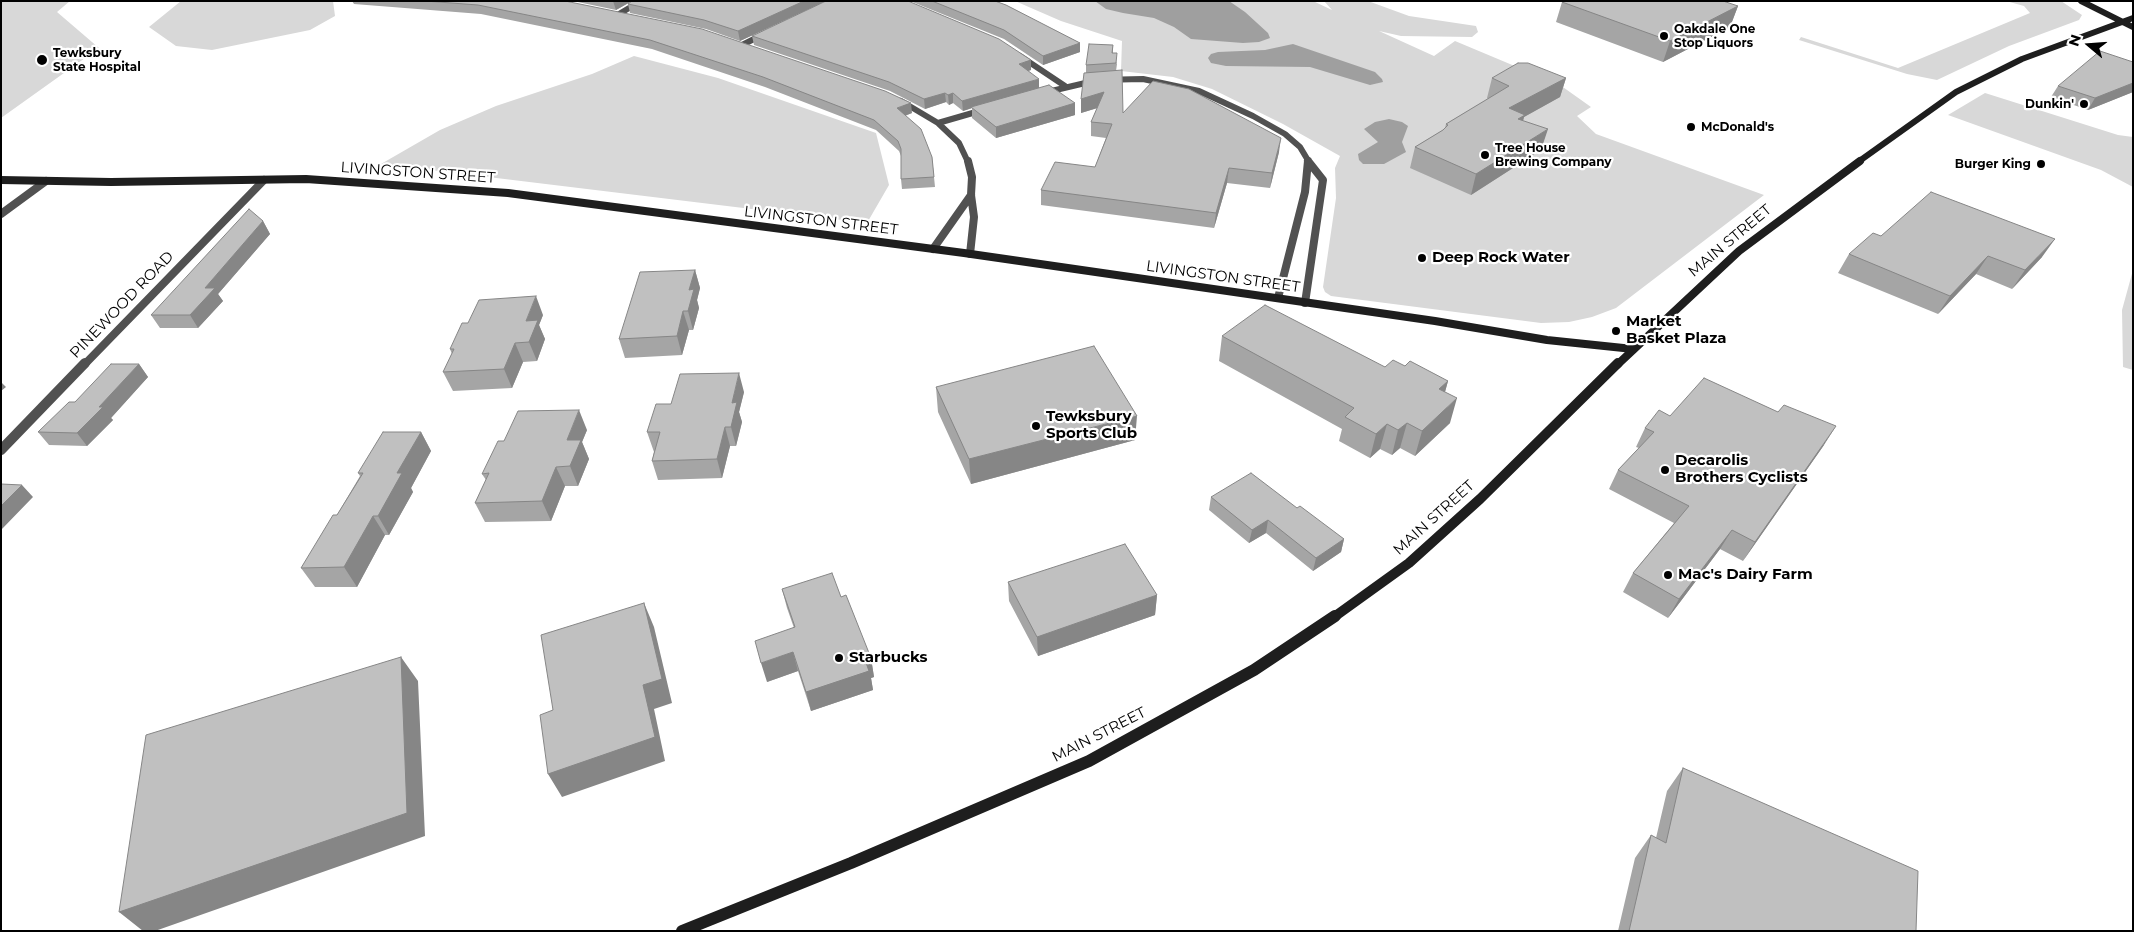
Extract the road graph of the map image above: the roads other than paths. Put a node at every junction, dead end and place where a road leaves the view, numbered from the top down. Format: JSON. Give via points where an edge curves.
{"nodes":[{"id":1,"x":641,"y":1,"type":"edge"},
{"id":2,"x":2081,"y":1,"type":"edge"},
{"id":3,"x":610,"y":13,"type":"edge"},
{"id":4,"x":619,"y":14,"type":"junction"},
{"id":5,"x":628,"y":16,"type":"edge"},
{"id":6,"x":2133,"y":18,"type":"edge"},
{"id":7,"x":2122,"y":22,"type":"junction"},
{"id":8,"x":2133,"y":27,"type":"edge"},
{"id":9,"x":773,"y":30,"type":"edge"},
{"id":10,"x":732,"y":43,"type":"edge"},
{"id":11,"x":740,"y":46,"type":"junction"},
{"id":12,"x":754,"y":50,"type":"edge"},
{"id":13,"x":1017,"y":54,"type":"edge"},
{"id":14,"x":1065,"y":86,"type":"junction"},
{"id":15,"x":1037,"y":95,"type":"edge"},
{"id":16,"x":894,"y":98,"type":"edge"},
{"id":17,"x":990,"y":108,"type":"edge"},
{"id":18,"x":938,"y":123,"type":"junction"},
{"id":19,"x":1308,"y":161,"type":"junction"},
{"id":20,"x":1,"y":180,"type":"edge"},
{"id":21,"x":264,"y":180,"type":"junction"},
{"id":22,"x":46,"y":181,"type":"junction"},
{"id":23,"x":970,"y":195,"type":"junction"},
{"id":24,"x":1,"y":214,"type":"edge"},
{"id":25,"x":933,"y":249,"type":"junction"},
{"id":26,"x":970,"y":254,"type":"junction"},
{"id":27,"x":1278,"y":298,"type":"junction"},
{"id":28,"x":1305,"y":303,"type":"junction"},
{"id":29,"x":1633,"y":349,"type":"junction"},
{"id":30,"x":1,"y":450,"type":"edge"},
{"id":31,"x":682,"y":931,"type":"edge"}],
"edges":[{"from":1,"to":4,"type":"street"},
{"from":2,"to":7,"type":"main road"},
{"from":3,"to":4,"type":"street"},
{"from":4,"to":5,"type":"street"},
{"from":6,"to":7,"type":"main road","name":"MAIN STREET"},
{"from":7,"to":8,"type":"main road"},
{"from":7,"to":29,"type":"main road","name":"MAIN STREET","via":[[2022,59],[1952,94],[1745,246]]},
{"from":9,"to":11,"type":"street"},
{"from":10,"to":11,"type":"street"},
{"from":11,"to":12,"type":"street"},
{"from":13,"to":14,"type":"street"},
{"from":14,"to":15,"type":"street"},
{"from":14,"to":19,"type":"street","via":[[1098,80],[1136,79],[1199,91],[1285,134],[1300,146]]},
{"from":16,"to":18,"type":"street"},
{"from":17,"to":18,"type":"street"},
{"from":18,"to":23,"type":"street","via":[[959,143],[967,157],[972,177]]},
{"from":19,"to":27,"type":"street","via":[[1305,192]]},
{"from":19,"to":28,"type":"street","via":[[1323,180]]},
{"from":20,"to":22,"type":"main road","name":"LIVINGSTON STREET"},
{"from":21,"to":22,"type":"main road","name":"LIVINGSTON STREET"},
{"from":21,"to":25,"type":"main road","name":"LIVINGSTON STREET","via":[[306,179],[491,191]]},
{"from":21,"to":30,"type":"street","name":"PINEWOOD ROAD"},
{"from":22,"to":24,"type":"street"},
{"from":23,"to":25,"type":"street"},
{"from":23,"to":26,"type":"street","via":[[974,217]]},
{"from":25,"to":26,"type":"main road","name":"LIVINGSTON STREET"},
{"from":26,"to":27,"type":"main road","name":"LIVINGSTON STREET"},
{"from":27,"to":28,"type":"main road","name":"LIVINGSTON STREET"},
{"from":28,"to":29,"type":"main road","name":"LIVINGSTON STREET","via":[[1547,340]]},
{"from":29,"to":31,"type":"main road","name":"MAIN STREET","via":[[1480,499],[1409,563],[1254,670],[1089,761],[851,864]]}]}
